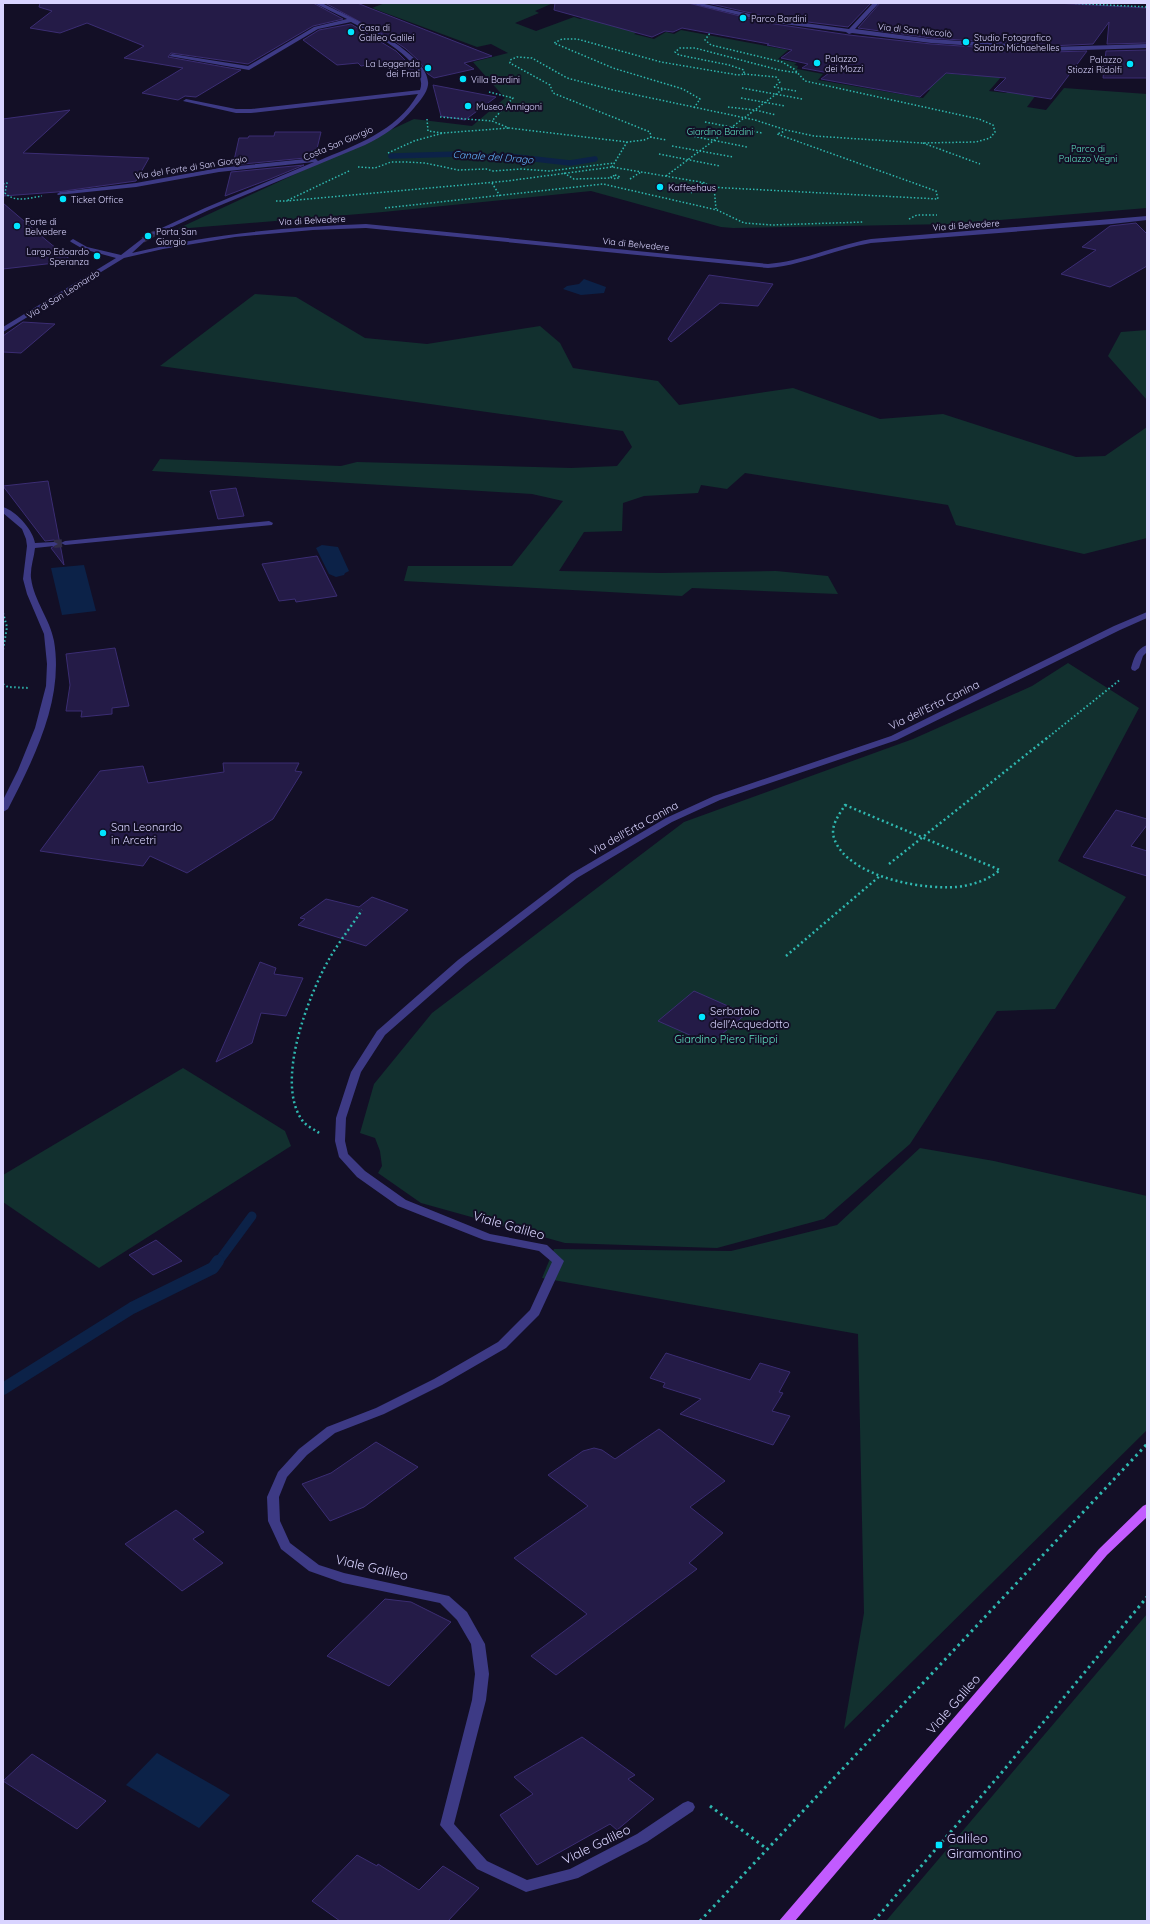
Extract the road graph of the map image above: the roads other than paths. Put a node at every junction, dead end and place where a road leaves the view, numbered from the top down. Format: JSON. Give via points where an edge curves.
{"nodes":[{"id":1,"x":317,"y":3,"type":"edge"},
{"id":2,"x":692,"y":3,"type":"edge"},
{"id":3,"x":876,"y":3,"type":"edge"},
{"id":4,"x":352,"y":20,"type":"junction"},
{"id":5,"x":849,"y":32,"type":"junction"},
{"id":6,"x":1147,"y":46,"type":"edge"},
{"id":7,"x":172,"y":56,"type":"dead end"},
{"id":8,"x":422,"y":92,"type":"junction"},
{"id":9,"x":186,"y":101,"type":"dead end"},
{"id":10,"x":325,"y":159,"type":"junction"},
{"id":11,"x":60,"y":194,"type":"dead end"},
{"id":12,"x":1147,"y":218,"type":"edge"},
{"id":13,"x":155,"y":233,"type":"tunnel mouth"},
{"id":14,"x":143,"y":240,"type":"tunnel mouth"},
{"id":15,"x":73,"y":241,"type":"dead end"},
{"id":16,"x":122,"y":257,"type":"junction"},
{"id":17,"x":3,"y":330,"type":"edge"},
{"id":18,"x":3,"y":509,"type":"edge"},
{"id":19,"x":269,"y":523,"type":"dead end"},
{"id":20,"x":65,"y":543,"type":"tunnel mouth"},
{"id":21,"x":54,"y":544,"type":"tunnel mouth"},
{"id":22,"x":32,"y":546,"type":"junction"},
{"id":23,"x":1147,"y":615,"type":"edge"},
{"id":24,"x":1147,"y":648,"type":"edge"},
{"id":25,"x":1135,"y":668,"type":"road end"},
{"id":26,"x":3,"y":809,"type":"edge"},
{"id":27,"x":361,"y":1174,"type":"joint"},
{"id":28,"x":1147,"y":1509,"type":"edge"},
{"id":29,"x":688,"y":1807,"type":"dead end"},
{"id":30,"x":786,"y":1921,"type":"edge"}],
"edges":[{"from":1,"to":4,"type":"street"},
{"from":2,"to":5,"type":"street","name":"Via di San Niccolò","via":[[768,20]]},
{"from":3,"to":5,"type":"street"},
{"from":4,"to":7,"type":"street","via":[[316,28],[252,69]]},
{"from":4,"to":8,"type":"street","via":[[393,44],[419,66],[425,83]]},
{"from":5,"to":6,"type":"street","name":"Via di San Niccolò","via":[[943,43],[1021,48]]},
{"from":8,"to":9,"type":"street","via":[[251,111],[236,111]]},
{"from":8,"to":10,"type":"street","name":"Costa San Giorgio","via":[[411,108],[387,132]]},
{"from":10,"to":11,"type":"street","name":"Via del Forte di San Giorgio","via":[[219,170],[136,185]]},
{"from":10,"to":13,"type":"street","name":"Costa San Giorgio"},
{"from":12,"to":16,"type":"street","name":"Via di Belvedere","via":[[855,243],[797,263],[777,266],[366,226],[235,235]]},
{"from":14,"to":16,"type":"street"},
{"from":15,"to":16,"type":"street","via":[[85,248]]},
{"from":16,"to":17,"type":"street","name":"Via di San Leonardo"},
{"from":18,"to":22,"type":"street","via":[[25,526]]},
{"from":19,"to":20,"type":"street"},
{"from":21,"to":22,"type":"street"},
{"from":22,"to":26,"type":"street","via":[[27,579],[50,640],[50,687],[30,757]]},
{"from":23,"to":27,"type":"street","name":"Via dell'Erta Canina","via":[[1103,634],[894,738],[717,798],[669,820],[574,876],[462,962],[381,1033],[356,1072],[341,1118],[340,1141],[343,1154]]},
{"from":24,"to":25,"type":"street","via":[[1139,655]]},
{"from":27,"to":29,"type":"street","name":"Viale Galileo","via":[[402,1203],[488,1237],[543,1248],[558,1261],[535,1312],[502,1345],[380,1412],[331,1430],[303,1452],[282,1475],[273,1497],[274,1521],[286,1546],[314,1568],[342,1578],[444,1599],[462,1616],[478,1644],[482,1674],[479,1700],[447,1825],[482,1866],[526,1886],[573,1874],[642,1838]]},
{"from":28,"to":30,"type":"main road","name":"Viale Galileo","via":[[1103,1552]]}]}
